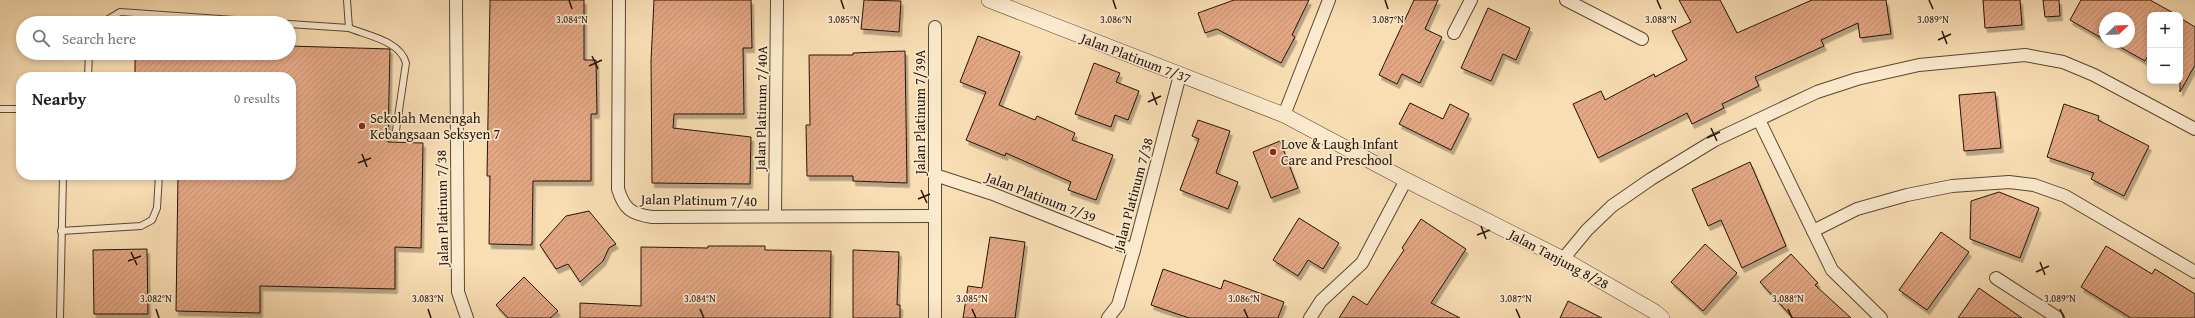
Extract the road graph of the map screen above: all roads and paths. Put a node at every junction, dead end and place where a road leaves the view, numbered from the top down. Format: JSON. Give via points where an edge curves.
{"nodes":[{"id":1,"x":346,"y":0,"type":"edge"},
{"id":2,"x":456,"y":0,"type":"edge"},
{"id":3,"x":619,"y":0,"type":"edge"},
{"id":4,"x":777,"y":0,"type":"edge"},
{"id":5,"x":989,"y":0,"type":"edge"},
{"id":6,"x":1329,"y":0,"type":"edge"},
{"id":7,"x":1471,"y":0,"type":"edge"},
{"id":8,"x":1566,"y":0,"type":"edge"},
{"id":9,"x":113,"y":16,"type":"edge"},
{"id":10,"x":178,"y":16,"type":"edge"},
{"id":11,"x":296,"y":24,"type":"edge"},
{"id":12,"x":935,"y":27,"type":"dead end"},
{"id":13,"x":349,"y":28,"type":"junction"},
{"id":14,"x":1454,"y":33,"type":"dead end"},
{"id":15,"x":1642,"y":39,"type":"dead end"},
{"id":16,"x":89,"y":60,"type":"edge"},
{"id":17,"x":88,"y":72,"type":"edge"},
{"id":18,"x":1180,"y":75,"type":"junction"},
{"id":19,"x":0,"y":109,"type":"edge"},
{"id":20,"x":16,"y":109,"type":"edge"},
{"id":21,"x":1284,"y":115,"type":"junction"},
{"id":22,"x":1759,"y":120,"type":"junction"},
{"id":23,"x":2195,"y":129,"type":"edge"},
{"id":24,"x":395,"y":137,"type":"dead end"},
{"id":25,"x":936,"y":175,"type":"junction"},
{"id":26,"x":63,"y":180,"type":"edge"},
{"id":27,"x":159,"y":180,"type":"edge"},
{"id":28,"x":1406,"y":180,"type":"junction"},
{"id":29,"x":775,"y":216,"type":"junction"},
{"id":30,"x":936,"y":216,"type":"junction"},
{"id":31,"x":61,"y":231,"type":"junction"},
{"id":32,"x":1813,"y":231,"type":"junction"},
{"id":33,"x":1134,"y":250,"type":"junction"},
{"id":34,"x":1562,"y":259,"type":"junction"},
{"id":35,"x":2195,"y":272,"type":"edge"},
{"id":36,"x":1996,"y":278,"type":"dead end"},
{"id":37,"x":60,"y":318,"type":"edge"},
{"id":38,"x":467,"y":318,"type":"edge"},
{"id":39,"x":935,"y":318,"type":"edge"},
{"id":40,"x":1108,"y":318,"type":"edge"},
{"id":41,"x":1310,"y":318,"type":"edge"},
{"id":42,"x":1662,"y":318,"type":"edge"},
{"id":43,"x":1881,"y":318,"type":"edge"},
{"id":44,"x":2058,"y":318,"type":"edge"}],
"edges":[{"from":1,"to":13,"type":"lane"},
{"from":2,"to":38,"type":"street","name":"Jalan Platinum 7/38","via":[[458,292]]},
{"from":3,"to":29,"type":"street","name":"Jalan Platinum 7/40","via":[[618,189],[622,202],[636,215],[652,217]]},
{"from":4,"to":29,"type":"street","name":"Jalan Platinum 7/40A"},
{"from":5,"to":18,"type":"street","name":"Jalan Platinum 7/37"},
{"from":6,"to":21,"type":"street"},
{"from":7,"to":14,"type":"street"},
{"from":8,"to":15,"type":"street"},
{"from":9,"to":10,"type":"lane","via":[[120,12]]},
{"from":11,"to":13,"type":"lane"},
{"from":12,"to":25,"type":"street","name":"Jalan Platinum 7/39A"},
{"from":13,"to":24,"type":"lane","via":[[397,47],[404,54],[406,63]]},
{"from":16,"to":17,"type":"lane"},
{"from":18,"to":21,"type":"street","name":"Jalan Platinum 7/37"},
{"from":18,"to":33,"type":"street","name":"Jalan Platinum 7/38"},
{"from":19,"to":20,"type":"lane"},
{"from":21,"to":28,"type":"street","name":"Jalan Tanjung 8/28"},
{"from":22,"to":23,"type":"street","via":[[1816,92],[1856,79],[1919,65],[2025,56],[2063,62]]},
{"from":22,"to":32,"type":"street"},
{"from":22,"to":34,"type":"street","via":[[1715,140],[1612,206]]},
{"from":25,"to":30,"type":"street","name":"Jalan Platinum 7/39A"},
{"from":25,"to":33,"type":"street","name":"Jalan Platinum 7/39","via":[[993,194]]},
{"from":26,"to":31,"type":"lane"},
{"from":27,"to":31,"type":"lane","via":[[157,208],[152,220],[141,226]]},
{"from":28,"to":34,"type":"street","name":"Jalan Tanjung 8/28"},
{"from":28,"to":41,"type":"street","via":[[1362,263],[1321,301]]},
{"from":29,"to":30,"type":"street","name":"Jalan Platinum 7/40"},
{"from":30,"to":39,"type":"street","name":"Jalan Platinum 7/39A"},
{"from":31,"to":37,"type":"lane"},
{"from":32,"to":35,"type":"street","via":[[1857,209],[1907,195],[1952,186],[2009,182],[2034,185],[2064,196]]},
{"from":32,"to":43,"type":"street","via":[[1832,270]]},
{"from":33,"to":40,"type":"street","name":"Jalan Platinum 7/38","via":[[1118,304]]},
{"from":34,"to":42,"type":"street","name":"Jalan Tanjung 8/28"},
{"from":36,"to":44,"type":"street"}]}
